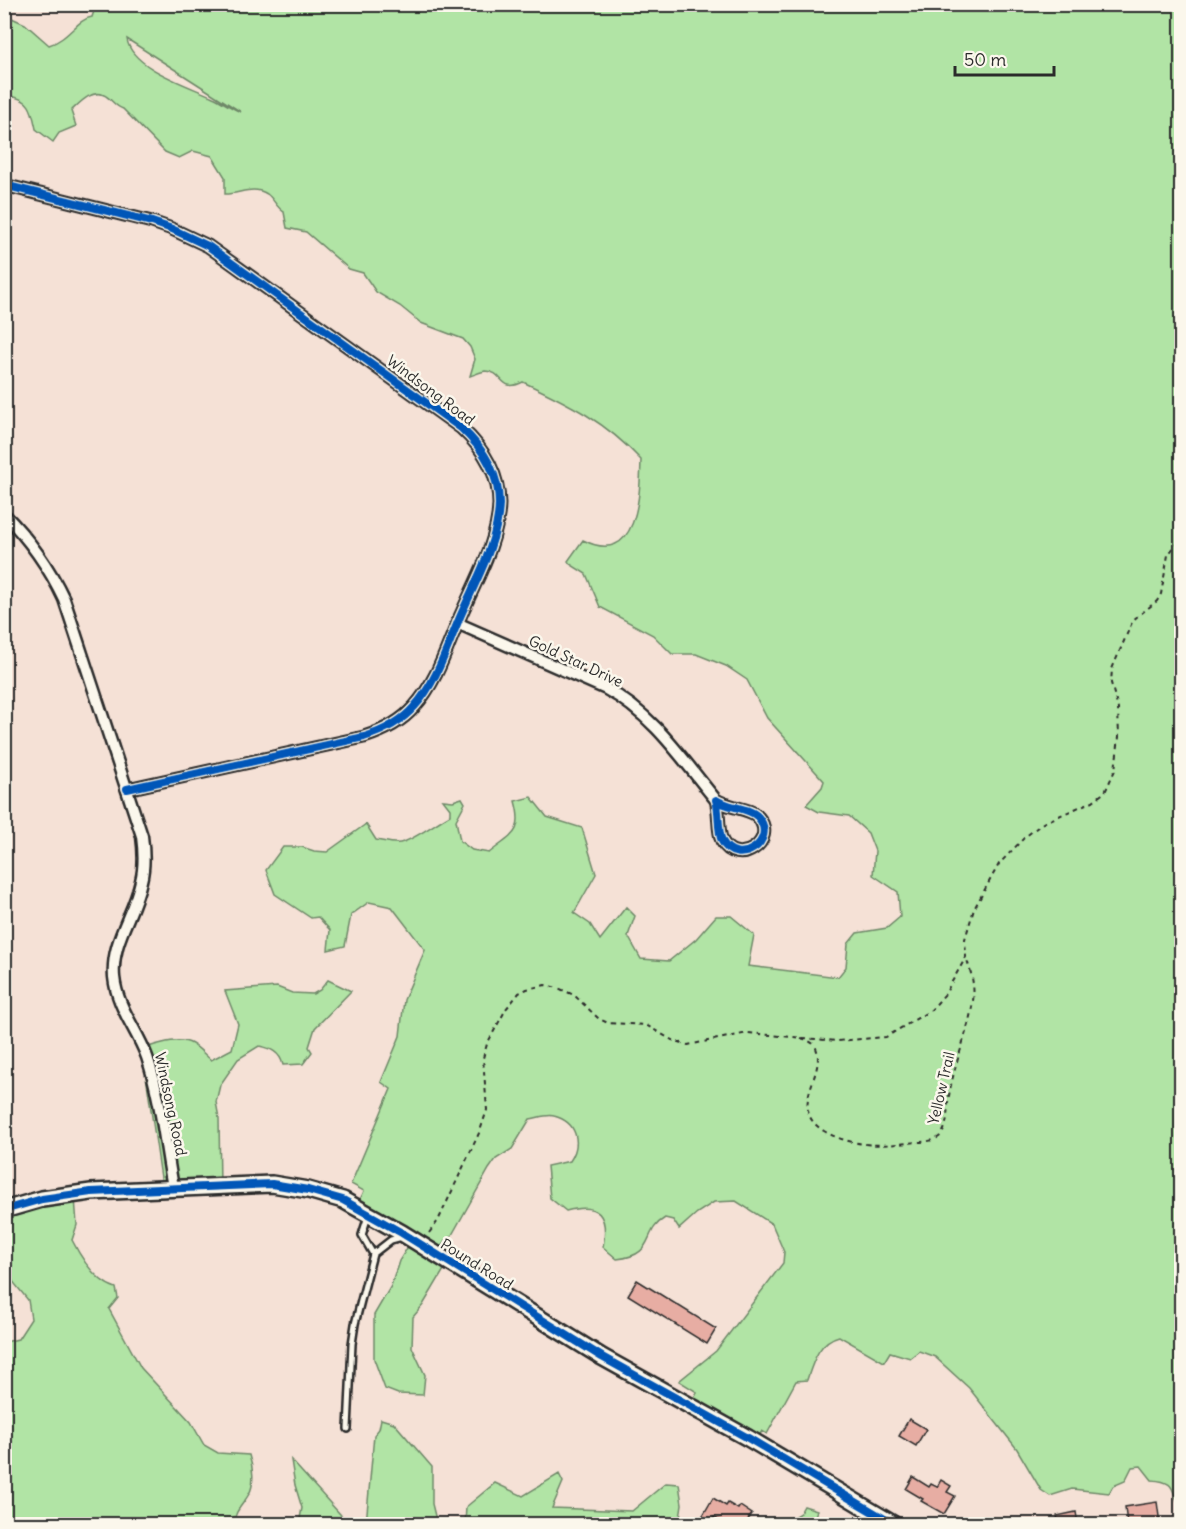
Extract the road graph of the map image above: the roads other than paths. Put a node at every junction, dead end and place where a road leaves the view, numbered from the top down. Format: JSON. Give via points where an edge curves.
{"nodes":[{"id":1,"x":4,"y":185,"type":"edge"},
{"id":2,"x":4,"y":514,"type":"edge"},
{"id":3,"x":457,"y":623,"type":"junction"},
{"id":4,"x":127,"y":789,"type":"junction"},
{"id":5,"x":716,"y":800,"type":"junction"},
{"id":6,"x":172,"y":1188,"type":"junction"},
{"id":7,"x":4,"y":1210,"type":"edge"},
{"id":8,"x":368,"y":1214,"type":"junction"},
{"id":9,"x":407,"y":1236,"type":"junction"},
{"id":10,"x":372,"y":1254,"type":"junction"},
{"id":11,"x":348,"y":1429,"type":"dead end"},
{"id":12,"x":893,"y":1524,"type":"edge"}],
"edges":[{"from":1,"to":3,"type":"street","name":"Windsong Road","via":[[152,222],[208,246],[472,438],[489,462],[499,504],[490,545]]},
{"from":2,"to":4,"type":"street","name":"Windsong Road","via":[[34,548],[64,599]]},
{"from":3,"to":4,"type":"street","name":"Windsong Road","via":[[423,696],[407,714],[386,728],[364,737]]},
{"from":3,"to":5,"type":"street","name":"Gold Star Drive","via":[[628,702],[655,726]]},
{"from":4,"to":6,"type":"street","name":"Windsong Road","via":[[142,836],[144,858],[138,891],[118,942],[114,975],[119,999],[152,1075]]},
{"from":5,"to":5,"type":"street","via":[[723,842],[733,851],[754,849],[763,838],[759,818]]},
{"from":6,"to":7,"type":"street","name":"Pound Road","via":[[66,1195]]},
{"from":6,"to":8,"type":"street","name":"Pound Road","via":[[272,1184],[343,1200]]},
{"from":8,"to":9,"type":"street","name":"Pound Road"},
{"from":8,"to":10,"type":"lane","via":[[362,1235]]},
{"from":9,"to":10,"type":"lane","via":[[391,1240]]},
{"from":9,"to":12,"type":"street","name":"Pound Road","via":[[602,1357]]},
{"from":10,"to":11,"type":"lane","via":[[354,1324]]}]}
